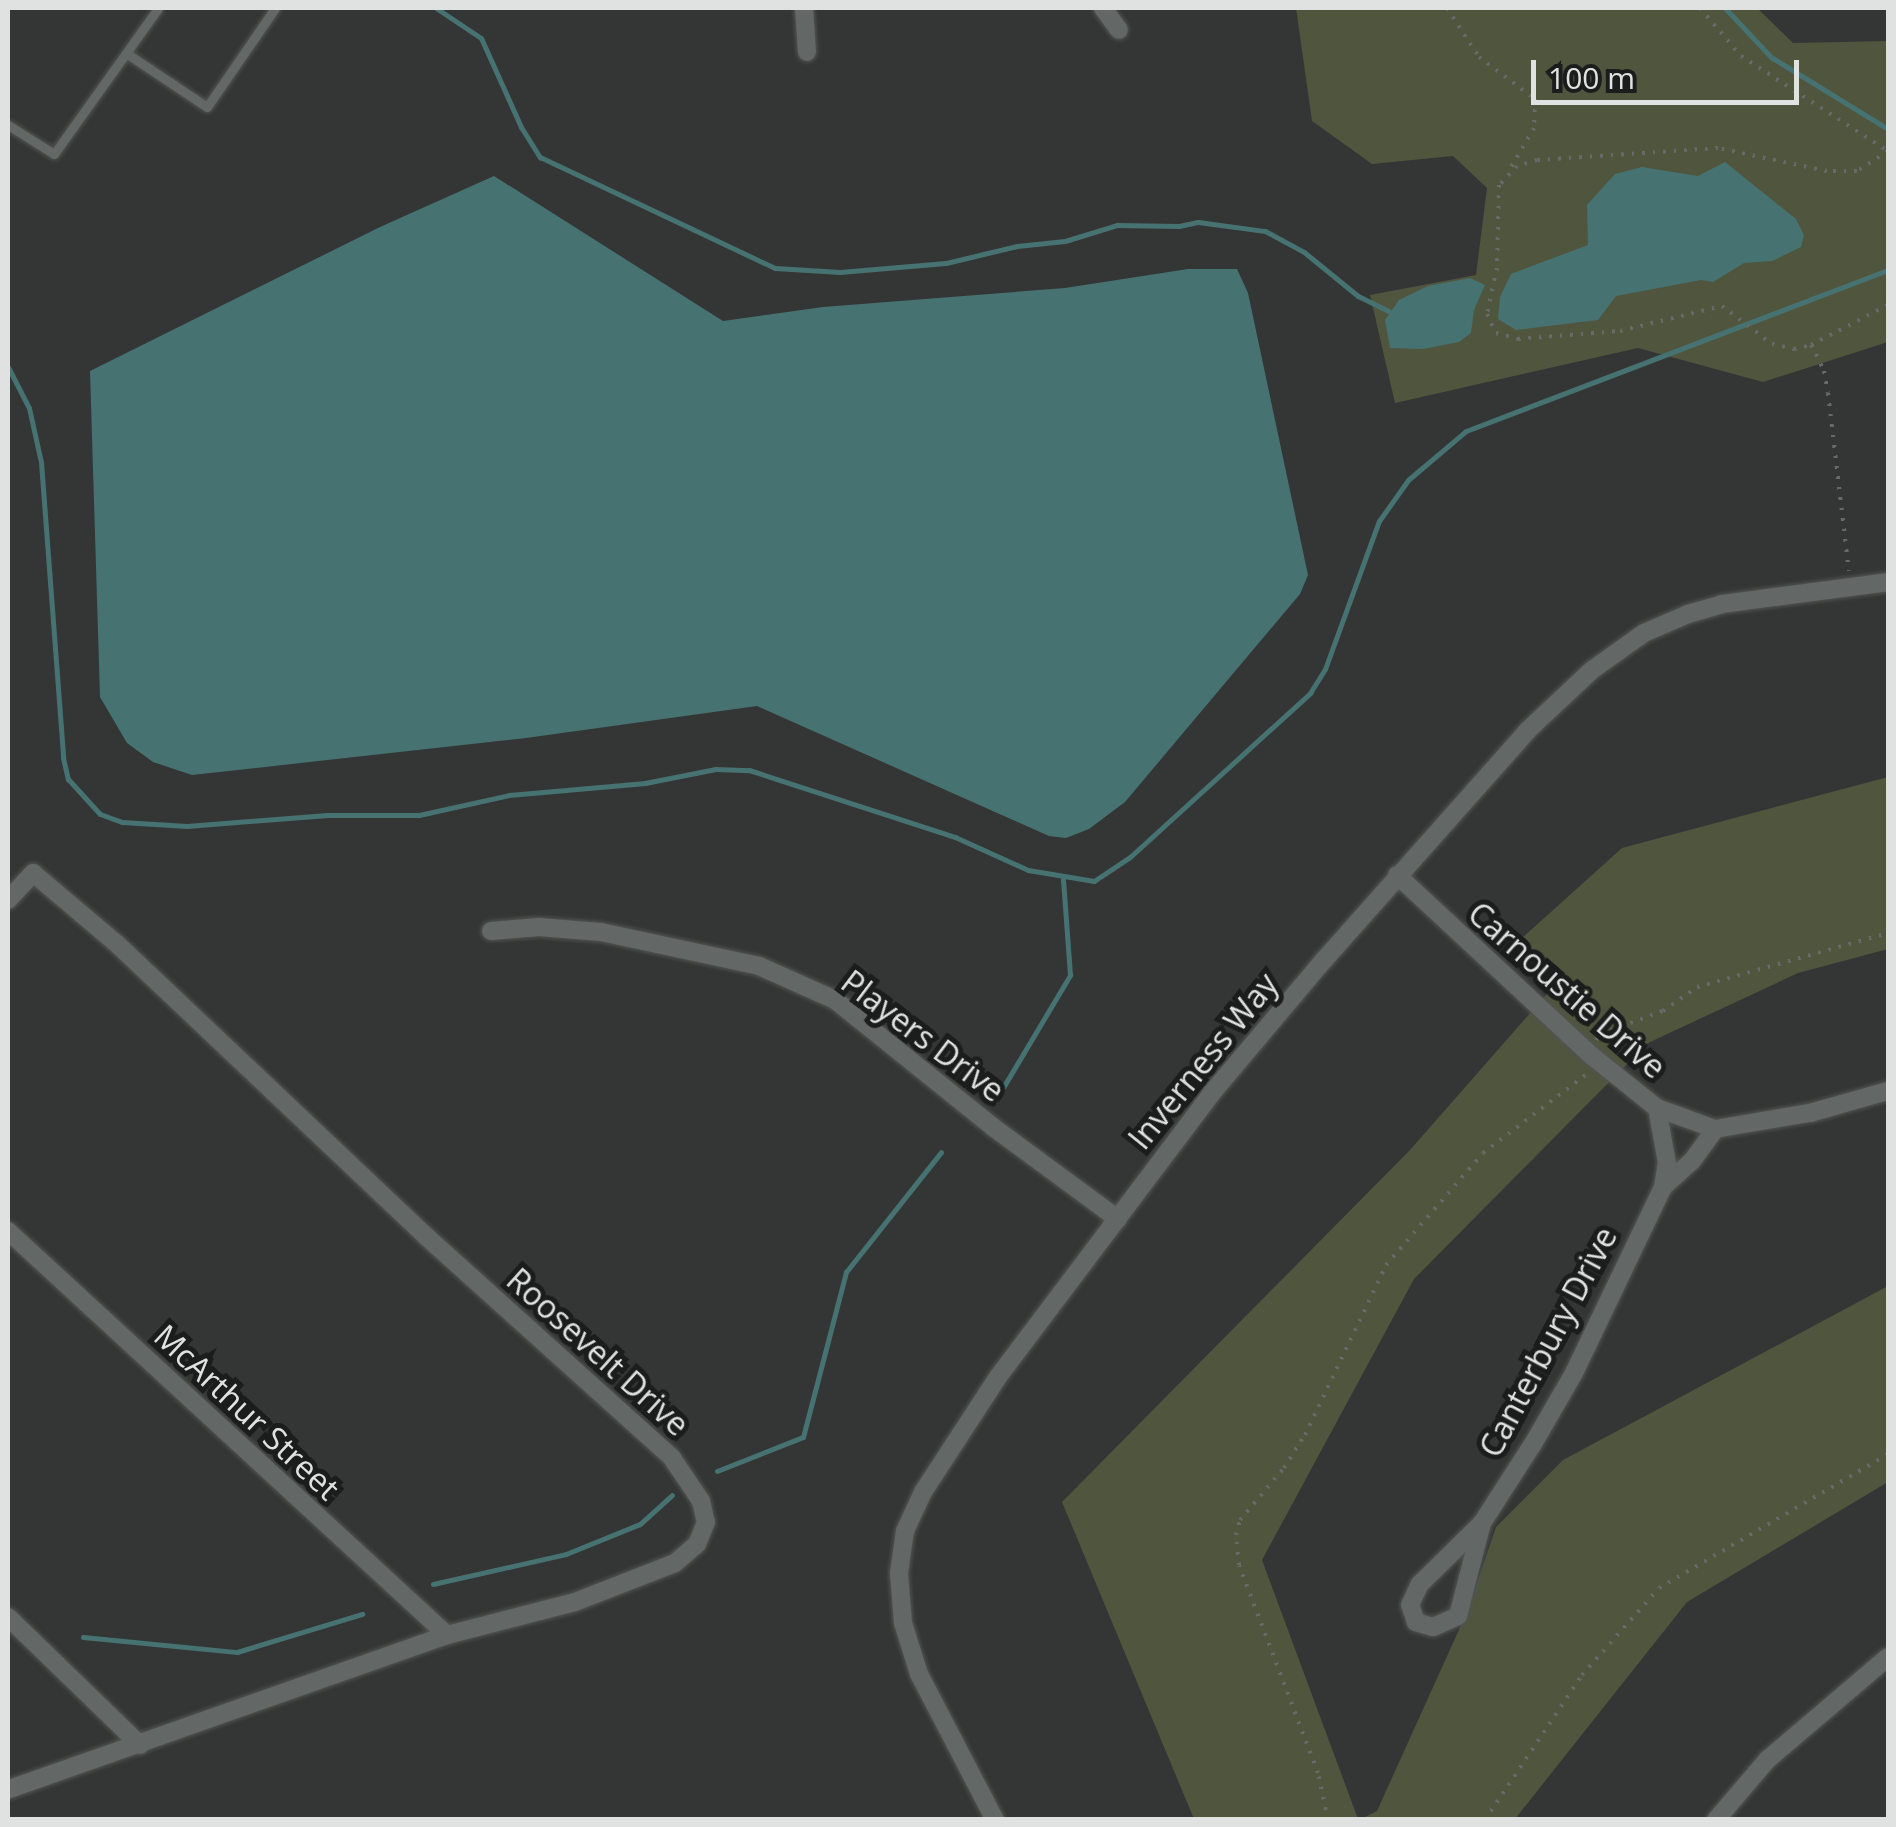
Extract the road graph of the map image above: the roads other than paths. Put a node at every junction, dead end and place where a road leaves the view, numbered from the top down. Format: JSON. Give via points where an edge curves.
{"nodes":[{"id":1,"x":158,"y":8,"type":"edge"},
{"id":2,"x":274,"y":8,"type":"edge"},
{"id":3,"x":804,"y":8,"type":"edge"},
{"id":4,"x":1104,"y":8,"type":"edge"},
{"id":5,"x":1119,"y":30,"type":"dead end"},
{"id":6,"x":807,"y":52,"type":"dead end"},
{"id":7,"x":126,"y":53,"type":"junction"},
{"id":8,"x":8,"y":125,"type":"edge"},
{"id":9,"x":1888,"y":582,"type":"edge"},
{"id":10,"x":1397,"y":875,"type":"junction"},
{"id":11,"x":8,"y":900,"type":"edge"},
{"id":12,"x":491,"y":930,"type":"dead end"},
{"id":13,"x":1888,"y":1091,"type":"edge"},
{"id":14,"x":1657,"y":1108,"type":"junction"},
{"id":15,"x":1715,"y":1128,"type":"junction"},
{"id":16,"x":1663,"y":1187,"type":"junction"},
{"id":17,"x":1118,"y":1218,"type":"junction"},
{"id":18,"x":8,"y":1231,"type":"edge"},
{"id":19,"x":1482,"y":1523,"type":"junction"},
{"id":20,"x":8,"y":1618,"type":"edge"},
{"id":21,"x":447,"y":1635,"type":"junction"},
{"id":22,"x":1888,"y":1657,"type":"edge"},
{"id":23,"x":140,"y":1744,"type":"junction"},
{"id":24,"x":8,"y":1790,"type":"edge"},
{"id":25,"x":995,"y":1820,"type":"edge"},
{"id":26,"x":1716,"y":1820,"type":"edge"}],
"edges":[{"from":1,"to":7,"type":"lane"},
{"from":2,"to":7,"type":"lane","via":[[206,107]]},
{"from":3,"to":6,"type":"street"},
{"from":4,"to":5,"type":"street"},
{"from":7,"to":8,"type":"lane","via":[[54,154]]},
{"from":9,"to":10,"type":"street","name":"Inverness Way","via":[[1722,604],[1644,634],[1592,670],[1527,731]]},
{"from":10,"to":14,"type":"street","name":"Carnoustie Drive"},
{"from":10,"to":17,"type":"street","name":"Inverness Way","via":[[1211,1094]]},
{"from":11,"to":21,"type":"street","name":"Roosevelt Drive","via":[[33,873],[117,944],[672,1458],[700,1501],[702,1533],[675,1563],[576,1602]]},
{"from":12,"to":17,"type":"street","name":"Players Drive","via":[[600,932],[759,966],[835,1000]]},
{"from":13,"to":15,"type":"street","name":"Carnoustie Drive","via":[[1810,1113]]},
{"from":14,"to":15,"type":"street","name":"Carnoustie Drive"},
{"from":14,"to":16,"type":"street","name":"Canterbury Drive","via":[[1667,1163]]},
{"from":15,"to":16,"type":"street","name":"Canterbury Drive"},
{"from":16,"to":19,"type":"street","name":"Canterbury Drive","via":[[1574,1373]]},
{"from":17,"to":25,"type":"street","name":"Inverness Way","via":[[998,1376],[905,1531],[898,1573],[908,1640]]},
{"from":18,"to":21,"type":"street","name":"McArthur Street"},
{"from":19,"to":19,"type":"street","name":"Canterbury Drive","via":[[1420,1584],[1410,1605],[1416,1622],[1433,1627],[1458,1616]]},
{"from":20,"to":23,"type":"street"},
{"from":21,"to":23,"type":"street","name":"Roosevelt Drive"},
{"from":22,"to":26,"type":"street","via":[[1767,1760]]},
{"from":23,"to":24,"type":"street","name":"Roosevelt Drive"}]}
